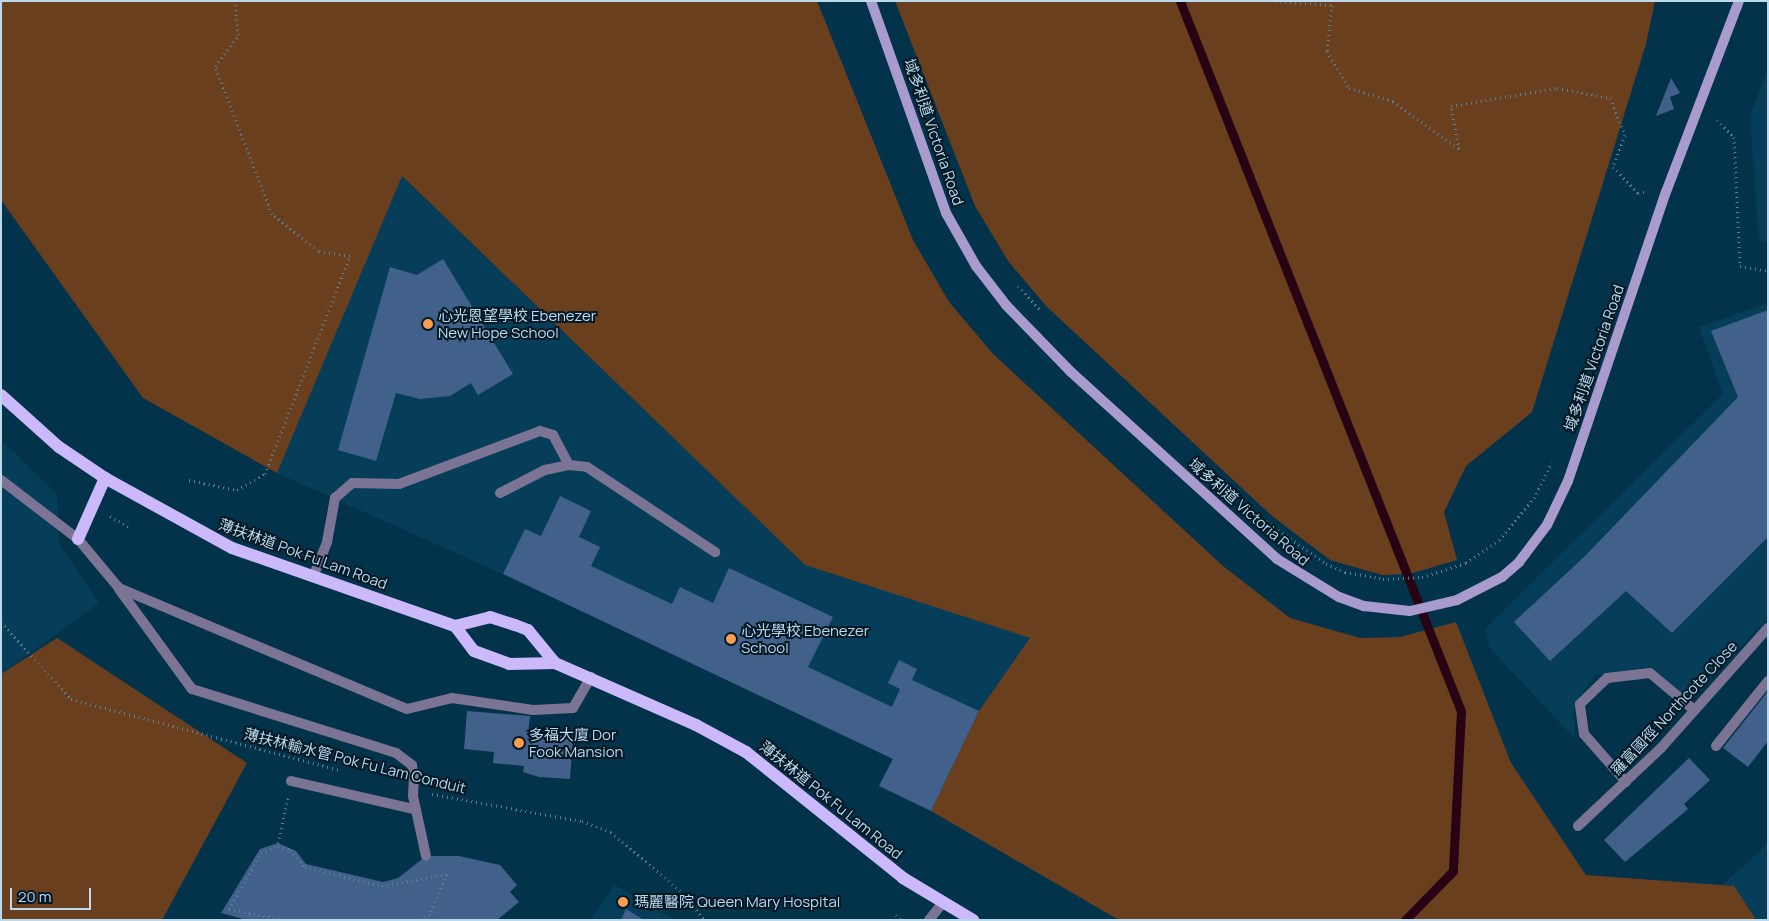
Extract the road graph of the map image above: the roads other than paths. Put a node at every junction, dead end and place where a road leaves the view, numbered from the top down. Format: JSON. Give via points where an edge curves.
{"nodes":[{"id":1,"x":871,"y":1,"type":"edge"},
{"id":2,"x":1739,"y":1,"type":"edge"},
{"id":3,"x":1,"y":395,"type":"edge"},
{"id":4,"x":569,"y":465,"type":"junction"},
{"id":5,"x":105,"y":478,"type":"junction"},
{"id":6,"x":1,"y":480,"type":"edge"},
{"id":7,"x":500,"y":493,"type":"dead end"},
{"id":8,"x":78,"y":539,"type":"junction"},
{"id":9,"x":715,"y":552,"type":"dead end"},
{"id":10,"x":313,"y":577,"type":"junction"},
{"id":11,"x":119,"y":588,"type":"junction"},
{"id":12,"x":455,"y":626,"type":"junction"},
{"id":13,"x":1768,"y":628,"type":"edge"},
{"id":14,"x":555,"y":663,"type":"junction"},
{"id":15,"x":592,"y":677,"type":"junction"},
{"id":16,"x":1768,"y":681,"type":"edge"},
{"id":17,"x":1693,"y":709,"type":"junction"},
{"id":18,"x":1716,"y":746,"type":"dead end"},
{"id":19,"x":291,"y":781,"type":"road end"},
{"id":20,"x":1626,"y":782,"type":"junction"},
{"id":21,"x":413,"y":810,"type":"junction"},
{"id":22,"x":1578,"y":826,"type":"dead end"},
{"id":23,"x":426,"y":856,"type":"dead end"},
{"id":24,"x":942,"y":904,"type":"junction"},
{"id":25,"x":929,"y":920,"type":"edge"},
{"id":26,"x":973,"y":920,"type":"edge"}],
"edges":[{"from":1,"to":2,"type":"main road","name":"域多利道 Victoria Road","via":[[946,213],[990,286],[1071,372],[1257,542],[1315,586],[1364,606],[1395,611],[1434,607],[1481,589],[1520,562],[1546,525],[1568,480],[1666,192]]},
{"from":3,"to":5,"type":"main road","name":"薄扶林道 Pok Fu Lam Road","via":[[59,447]]},
{"from":4,"to":7,"type":"street","via":[[545,470]]},
{"from":4,"to":9,"type":"street","via":[[607,478]]},
{"from":4,"to":10,"type":"street","via":[[553,435],[540,431],[399,484],[352,483],[335,498],[328,542]]},
{"from":5,"to":8,"type":"main road"},
{"from":5,"to":10,"type":"main road","name":"薄扶林道 Pok Fu Lam Road","via":[[232,548]]},
{"from":6,"to":8,"type":"street"},
{"from":8,"to":11,"type":"street"},
{"from":10,"to":12,"type":"main road","name":"薄扶林道 Pok Fu Lam Road"},
{"from":11,"to":15,"type":"street","via":[[407,709],[452,698],[533,710],[574,708]]},
{"from":11,"to":21,"type":"street","bridge":true,"via":[[192,690],[396,753],[412,765]]},
{"from":12,"to":14,"type":"main road","name":"薄扶林道 Pok Fu Lam Road","via":[[474,651],[509,664]]},
{"from":12,"to":14,"type":"main road","name":"薄扶林道 Pok Fu Lam Road","via":[[490,617],[522,628]]},
{"from":13,"to":17,"type":"street","name":"羅富國徑 Northcote Close"},
{"from":14,"to":15,"type":"main road","name":"薄扶林道 Pok Fu Lam Road"},
{"from":15,"to":24,"type":"main road","name":"薄扶林道 Pok Fu Lam Road","via":[[746,752]]},
{"from":16,"to":18,"type":"street"},
{"from":17,"to":20,"type":"street","name":"羅富國徑 Northcote Close"},
{"from":17,"to":20,"type":"street","via":[[1650,672],[1606,678],[1580,704],[1584,734]]},
{"from":19,"to":21,"type":"street"},
{"from":20,"to":22,"type":"street","name":"羅富國徑 Northcote Close"},
{"from":21,"to":23,"type":"street"},
{"from":24,"to":25,"type":"street"},
{"from":24,"to":26,"type":"main road","name":"薄扶林道 Pok Fu Lam Road"}]}
